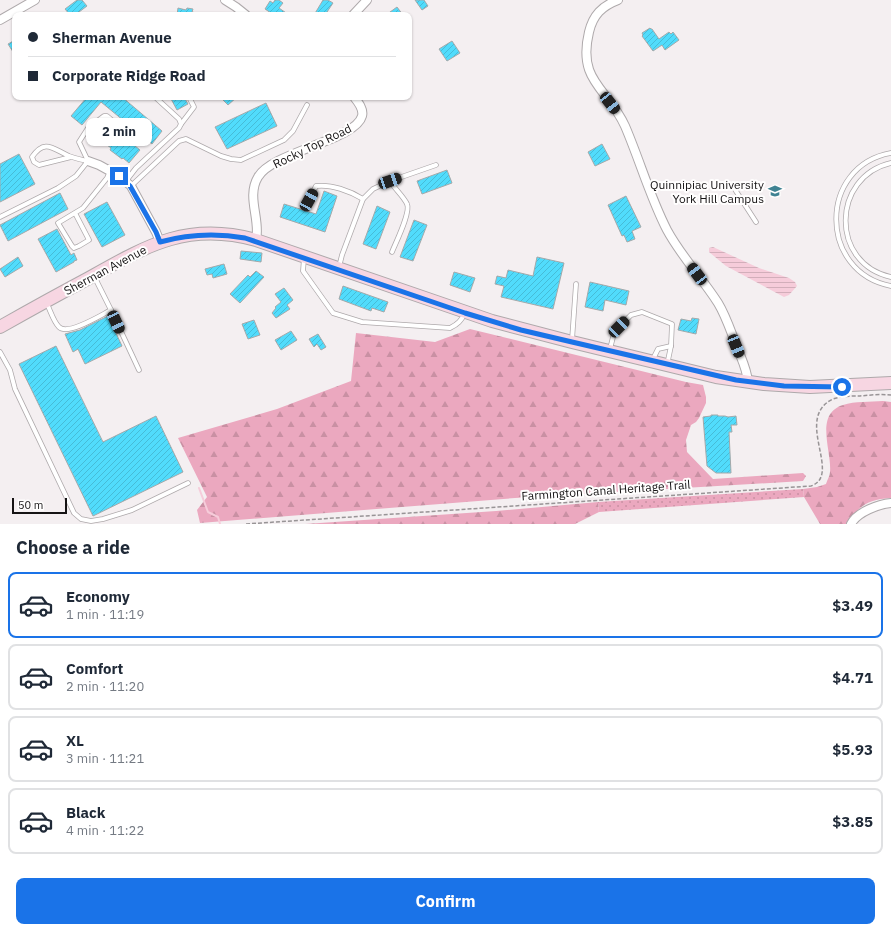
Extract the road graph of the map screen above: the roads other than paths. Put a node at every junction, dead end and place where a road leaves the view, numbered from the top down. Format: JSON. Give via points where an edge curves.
{"nodes":[{"id":1,"x":35,"y":0,"type":"edge"},
{"id":2,"x":225,"y":0,"type":"edge"},
{"id":3,"x":367,"y":0,"type":"edge"},
{"id":4,"x":618,"y":0,"type":"edge"},
{"id":5,"x":14,"y":12,"type":"edge"},
{"id":6,"x":242,"y":12,"type":"edge"},
{"id":7,"x":357,"y":12,"type":"edge"},
{"id":8,"x":12,"y":13,"type":"edge"},
{"id":9,"x":0,"y":20,"type":"edge"},
{"id":10,"x":158,"y":100,"type":"edge"},
{"id":11,"x":190,"y":100,"type":"edge"},
{"id":12,"x":356,"y":100,"type":"edge"},
{"id":13,"x":306,"y":105,"type":"dead end"},
{"id":14,"x":181,"y":124,"type":"junction"},
{"id":15,"x":138,"y":142,"type":"dead end"},
{"id":16,"x":891,"y":153,"type":"edge"},
{"id":17,"x":71,"y":157,"type":"junction"},
{"id":18,"x":88,"y":161,"type":"junction"},
{"id":19,"x":891,"y":162,"type":"edge"},
{"id":20,"x":436,"y":165,"type":"dead end"},
{"id":21,"x":110,"y":171,"type":"junction"},
{"id":22,"x":390,"y":181,"type":"junction"},
{"id":23,"x":128,"y":184,"type":"junction"},
{"id":24,"x":734,"y":188,"type":"dead end"},
{"id":25,"x":363,"y":199,"type":"junction"},
{"id":26,"x":309,"y":200,"type":"dead end"},
{"id":27,"x":75,"y":213,"type":"junction"},
{"id":28,"x":0,"y":217,"type":"edge"},
{"id":29,"x":756,"y":222,"type":"dead end"},
{"id":30,"x":256,"y":240,"type":"junction"},
{"id":31,"x":160,"y":242,"type":"junction"},
{"id":32,"x":392,"y":252,"type":"dead end"},
{"id":33,"x":304,"y":257,"type":"junction"},
{"id":34,"x":339,"y":269,"type":"junction"},
{"id":35,"x":93,"y":276,"type":"junction"},
{"id":36,"x":891,"y":277,"type":"edge"},
{"id":37,"x":576,"y":284,"type":"dead end"},
{"id":38,"x":891,"y":286,"type":"edge"},
{"id":39,"x":46,"y":302,"type":"junction"},
{"id":40,"x":111,"y":310,"type":"junction"},
{"id":41,"x":465,"y":313,"type":"junction"},
{"id":42,"x":0,"y":327,"type":"edge"},
{"id":43,"x":572,"y":342,"type":"junction"},
{"id":44,"x":671,"y":346,"type":"junction"},
{"id":45,"x":609,"y":351,"type":"junction"},
{"id":46,"x":0,"y":352,"type":"edge"},
{"id":47,"x":652,"y":362,"type":"junction"},
{"id":48,"x":667,"y":365,"type":"junction"},
{"id":49,"x":139,"y":370,"type":"dead end"},
{"id":50,"x":748,"y":382,"type":"junction"},
{"id":51,"x":891,"y":384,"type":"edge"},
{"id":52,"x":188,"y":483,"type":"dead end"},
{"id":53,"x":891,"y":503,"type":"edge"},
{"id":54,"x":851,"y":524,"type":"edge"}],
"edges":[{"from":1,"to":5,"type":"street"},
{"from":2,"to":6,"type":"street"},
{"from":3,"to":7,"type":"street"},
{"from":4,"to":50,"type":"street","via":[[600,9],[591,24],[586,47],[588,65],[596,83],[618,112],[625,126],[668,232],[724,314],[746,369]]},
{"from":8,"to":9,"type":"street"},
{"from":10,"to":14,"type":"lane"},
{"from":11,"to":14,"type":"lane","via":[[194,107]]},
{"from":12,"to":30,"type":"street","name":"Rocky Top Road","via":[[362,116],[355,126],[263,171],[254,190],[253,201],[258,229]]},
{"from":13,"to":23,"type":"lane","via":[[293,131],[284,140],[241,160],[231,160],[186,139],[179,141]]},
{"from":14,"to":23,"type":"lane","via":[[176,132],[136,168]]},
{"from":15,"to":18,"type":"lane","via":[[104,116],[88,128],[79,142]]},
{"from":16,"to":38,"type":"lane","via":[[869,161],[851,177],[839,196],[835,222],[839,241],[851,262],[866,276]]},
{"from":17,"to":17,"type":"lane","via":[[50,146],[42,146],[36,150],[32,158],[39,166]]},
{"from":17,"to":18,"type":"lane"},
{"from":18,"to":21,"type":"street"},
{"from":18,"to":28,"type":"lane","via":[[76,176],[58,188]]},
{"from":19,"to":36,"type":"lane","via":[[872,170],[860,180],[848,199],[845,218],[848,238],[855,253],[871,268]]},
{"from":20,"to":22,"type":"lane"},
{"from":21,"to":23,"type":"street"},
{"from":21,"to":27,"type":"lane","via":[[83,208]]},
{"from":22,"to":25,"type":"lane","via":[[373,189]]},
{"from":22,"to":32,"type":"lane","via":[[406,202],[408,210]]},
{"from":23,"to":31,"type":"street"},
{"from":24,"to":29,"type":"lane"},
{"from":25,"to":26,"type":"lane","via":[[354,193],[324,185],[316,186]]},
{"from":25,"to":34,"type":"lane"},
{"from":27,"to":27,"type":"lane","via":[[58,223],[74,248],[89,240]]},
{"from":30,"to":31,"type":"main road","name":"Sherman Avenue","via":[[231,235],[202,234]]},
{"from":30,"to":33,"type":"main road","name":"Sherman Avenue"},
{"from":31,"to":35,"type":"main road","name":"Sherman Avenue"},
{"from":33,"to":34,"type":"main road","name":"Sherman Avenue"},
{"from":33,"to":41,"type":"lane","via":[[303,271],[333,313],[362,322],[450,328],[462,320]]},
{"from":34,"to":41,"type":"main road","name":"Sherman Avenue"},
{"from":35,"to":39,"type":"main road","name":"Sherman Avenue"},
{"from":35,"to":40,"type":"lane"},
{"from":37,"to":43,"type":"lane"},
{"from":39,"to":40,"type":"lane","via":[[60,327],[67,330]]},
{"from":39,"to":42,"type":"main road","name":"Sherman Avenue"},
{"from":40,"to":49,"type":"lane"},
{"from":41,"to":43,"type":"main road","name":"Sherman Avenue"},
{"from":43,"to":45,"type":"main road","name":"Sherman Avenue"},
{"from":44,"to":45,"type":"lane","via":[[672,324],[642,312],[631,315],[619,327]]},
{"from":44,"to":47,"type":"lane","via":[[658,349]]},
{"from":44,"to":48,"type":"lane"},
{"from":45,"to":47,"type":"main road","name":"Sherman Avenue"},
{"from":46,"to":52,"type":"lane","via":[[74,513],[81,519],[97,520],[132,510]]},
{"from":47,"to":48,"type":"main road","name":"Sherman Avenue"},
{"from":48,"to":50,"type":"main road","name":"Sherman Avenue"},
{"from":50,"to":51,"type":"main road","name":"Sherman Avenue","via":[[810,387]]},
{"from":53,"to":54,"type":"street","via":[[864,511]]}]}
